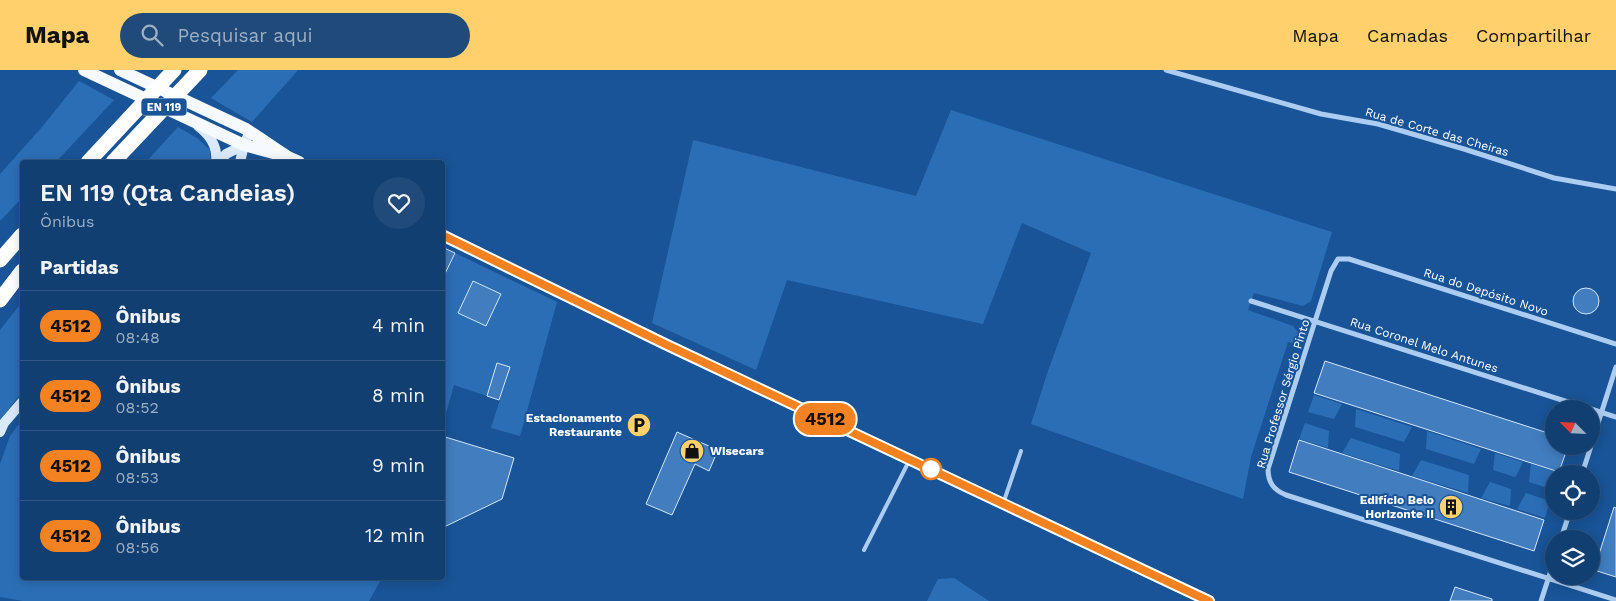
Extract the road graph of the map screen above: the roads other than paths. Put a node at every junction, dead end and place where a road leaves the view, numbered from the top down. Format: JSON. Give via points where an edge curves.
{"nodes":[{"id":1,"x":84,"y":70,"type":"edge"},
{"id":2,"x":120,"y":70,"type":"edge"},
{"id":3,"x":174,"y":70,"type":"edge"},
{"id":4,"x":200,"y":70,"type":"edge"},
{"id":5,"x":1166,"y":70,"type":"edge"},
{"id":6,"x":189,"y":119,"type":"junction"},
{"id":7,"x":250,"y":131,"type":"junction"},
{"id":8,"x":244,"y":144,"type":"junction"},
{"id":9,"x":90,"y":160,"type":"edge"},
{"id":10,"x":115,"y":160,"type":"edge"},
{"id":11,"x":218,"y":160,"type":"edge"},
{"id":12,"x":220,"y":160,"type":"edge"},
{"id":13,"x":240,"y":160,"type":"edge"},
{"id":14,"x":294,"y":160,"type":"edge"},
{"id":15,"x":1616,"y":189,"type":"edge"},
{"id":16,"x":445,"y":236,"type":"edge"},
{"id":17,"x":20,"y":237,"type":"edge"},
{"id":18,"x":1349,"y":259,"type":"joint"},
{"id":19,"x":0,"y":260,"type":"edge"},
{"id":20,"x":20,"y":274,"type":"edge"},
{"id":21,"x":0,"y":300,"type":"edge"},
{"id":22,"x":1251,"y":301,"type":"dead end"},
{"id":23,"x":1315,"y":321,"type":"junction"},
{"id":24,"x":1616,"y":344,"type":"edge"},
{"id":25,"x":1616,"y":368,"type":"edge"},
{"id":26,"x":1562,"y":400,"type":"edge"},
{"id":27,"x":20,"y":404,"type":"edge"},
{"id":28,"x":1602,"y":412,"type":"junction"},
{"id":29,"x":1616,"y":417,"type":"edge"},
{"id":30,"x":1600,"y":418,"type":"edge"},
{"id":31,"x":0,"y":432,"type":"edge"},
{"id":32,"x":1021,"y":451,"type":"dead end"},
{"id":33,"x":910,"y":459,"type":"junction"},
{"id":34,"x":1003,"y":503,"type":"junction"},
{"id":35,"x":864,"y":550,"type":"dead end"},
{"id":36,"x":1545,"y":577,"type":"edge"},
{"id":37,"x":1546,"y":585,"type":"edge"},
{"id":38,"x":1570,"y":585,"type":"edge"},
{"id":39,"x":1616,"y":600,"type":"edge"},
{"id":40,"x":1209,"y":601,"type":"edge"},
{"id":41,"x":1541,"y":601,"type":"edge"}],
"edges":[{"from":1,"to":6,"type":"main road","number":"EN 119"},
{"from":2,"to":7,"type":"main road","number":"EN 119"},
{"from":3,"to":9,"type":"highway"},
{"from":4,"to":10,"type":"highway"},
{"from":5,"to":15,"type":"street","name":"Rua de Corte das Cheiras","via":[[1321,114],[1378,124],[1554,178]]},
{"from":6,"to":8,"type":"main road","number":"EN 119"},
{"from":6,"to":11,"type":"main road","via":[[207,133]]},
{"from":7,"to":8,"type":"main road"},
{"from":7,"to":14,"type":"main road","number":"EN 119"},
{"from":8,"to":12,"type":"main road"},
{"from":8,"to":13,"type":"main road"},
{"from":8,"to":14,"type":"main road","number":"EN 119"},
{"from":16,"to":33,"type":"main road"},
{"from":17,"to":19,"type":"highway"},
{"from":18,"to":23,"type":"street","name":"Rua Professor Sérgio Pinto","via":[[1338,259],[1334,265]]},
{"from":18,"to":24,"type":"street","name":"Rua do Depósito Novo"},
{"from":20,"to":21,"type":"highway"},
{"from":22,"to":23,"type":"street","name":"Rua Coronel Melo Antunes"},
{"from":23,"to":26,"type":"street","name":"Rua Coronel Melo Antunes"},
{"from":23,"to":36,"type":"street","name":"Rua Professor Sérgio Pinto","via":[[1268,469],[1273,487],[1286,495]]},
{"from":25,"to":28,"type":"street"},
{"from":27,"to":31,"type":"main road"},
{"from":28,"to":29,"type":"street","name":"Rua Coronel Melo Antunes"},
{"from":28,"to":30,"type":"street"},
{"from":32,"to":34,"type":"lane"},
{"from":33,"to":34,"type":"main road"},
{"from":33,"to":35,"type":"lane"},
{"from":34,"to":40,"type":"main road"},
{"from":37,"to":41,"type":"street"},
{"from":38,"to":39,"type":"street","name":"Rua Professor Sérgio Pinto"}]}
